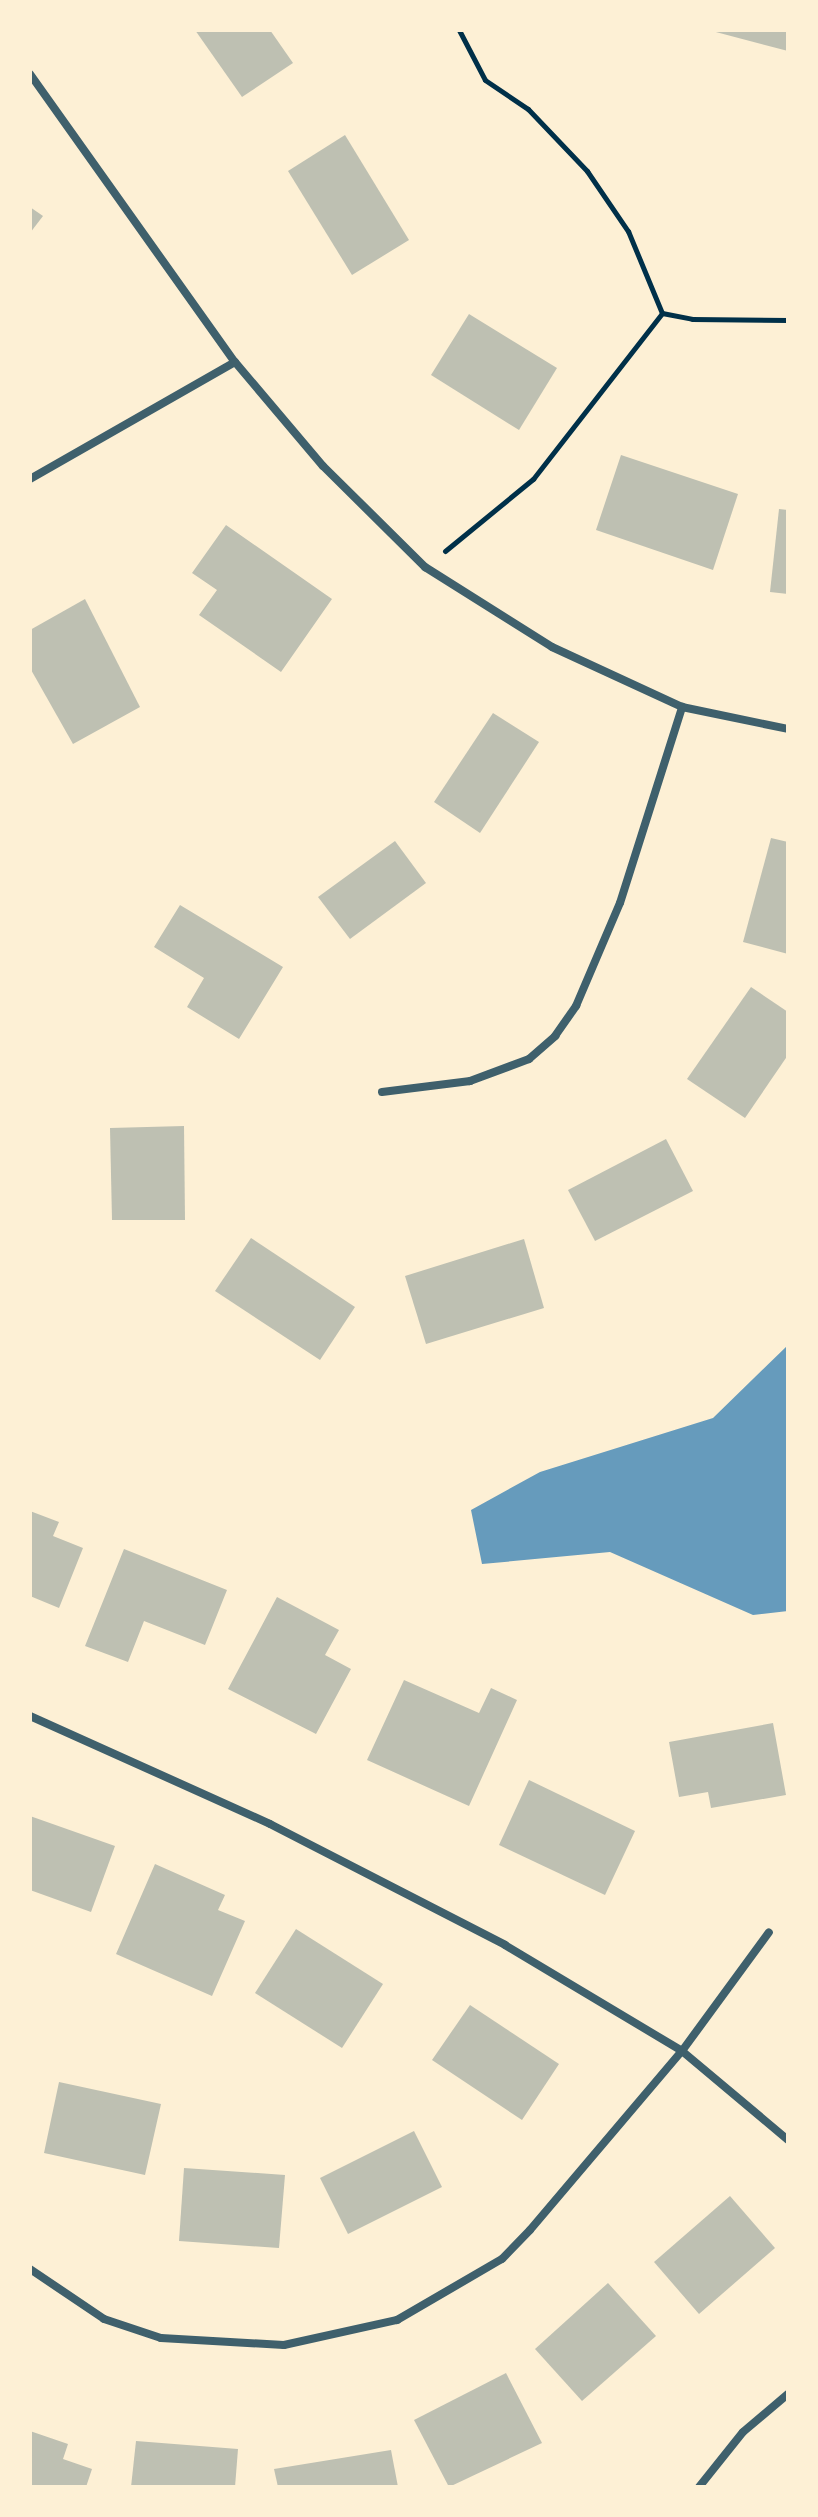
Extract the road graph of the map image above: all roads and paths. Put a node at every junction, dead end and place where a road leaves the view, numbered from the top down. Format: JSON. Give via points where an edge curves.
{"nodes":[{"id":1,"x":459,"y":30,"type":"edge"},
{"id":2,"x":30,"y":74,"type":"edge"},
{"id":3,"x":662,"y":313,"type":"junction"},
{"id":4,"x":788,"y":320,"type":"edge"},
{"id":5,"x":235,"y":362,"type":"junction"},
{"id":6,"x":30,"y":479,"type":"edge"},
{"id":7,"x":425,"y":567,"type":"junction"},
{"id":8,"x":682,"y":707,"type":"junction"},
{"id":9,"x":788,"y":729,"type":"edge"},
{"id":10,"x":382,"y":1092,"type":"dead end"},
{"id":11,"x":30,"y":1716,"type":"edge"},
{"id":12,"x":769,"y":1932,"type":"dead end"},
{"id":13,"x":682,"y":2051,"type":"junction"},
{"id":14,"x":788,"y":2140,"type":"edge"},
{"id":15,"x":30,"y":2269,"type":"edge"},
{"id":16,"x":788,"y":2394,"type":"edge"},
{"id":17,"x":699,"y":2487,"type":"edge"}],
"edges":[{"from":1,"to":3,"type":"path","via":[[485,80],[528,109],[587,171],[628,231]]},
{"from":2,"to":5,"type":"street"},
{"from":3,"to":4,"type":"path","via":[[692,319]]},
{"from":3,"to":7,"type":"path","via":[[533,479]]},
{"from":5,"to":6,"type":"street"},
{"from":5,"to":7,"type":"street","via":[[323,466]]},
{"from":7,"to":8,"type":"street","via":[[552,647]]},
{"from":8,"to":9,"type":"street"},
{"from":8,"to":10,"type":"street","via":[[620,903],[576,1006],[555,1036],[529,1059],[470,1081]]},
{"from":11,"to":13,"type":"street","via":[[270,1824],[450,1916]]},
{"from":12,"to":13,"type":"street"},
{"from":13,"to":14,"type":"street"},
{"from":13,"to":15,"type":"street","via":[[502,2259],[397,2320],[284,2345],[161,2338],[104,2319]]},
{"from":16,"to":17,"type":"street","via":[[743,2432]]}]}
